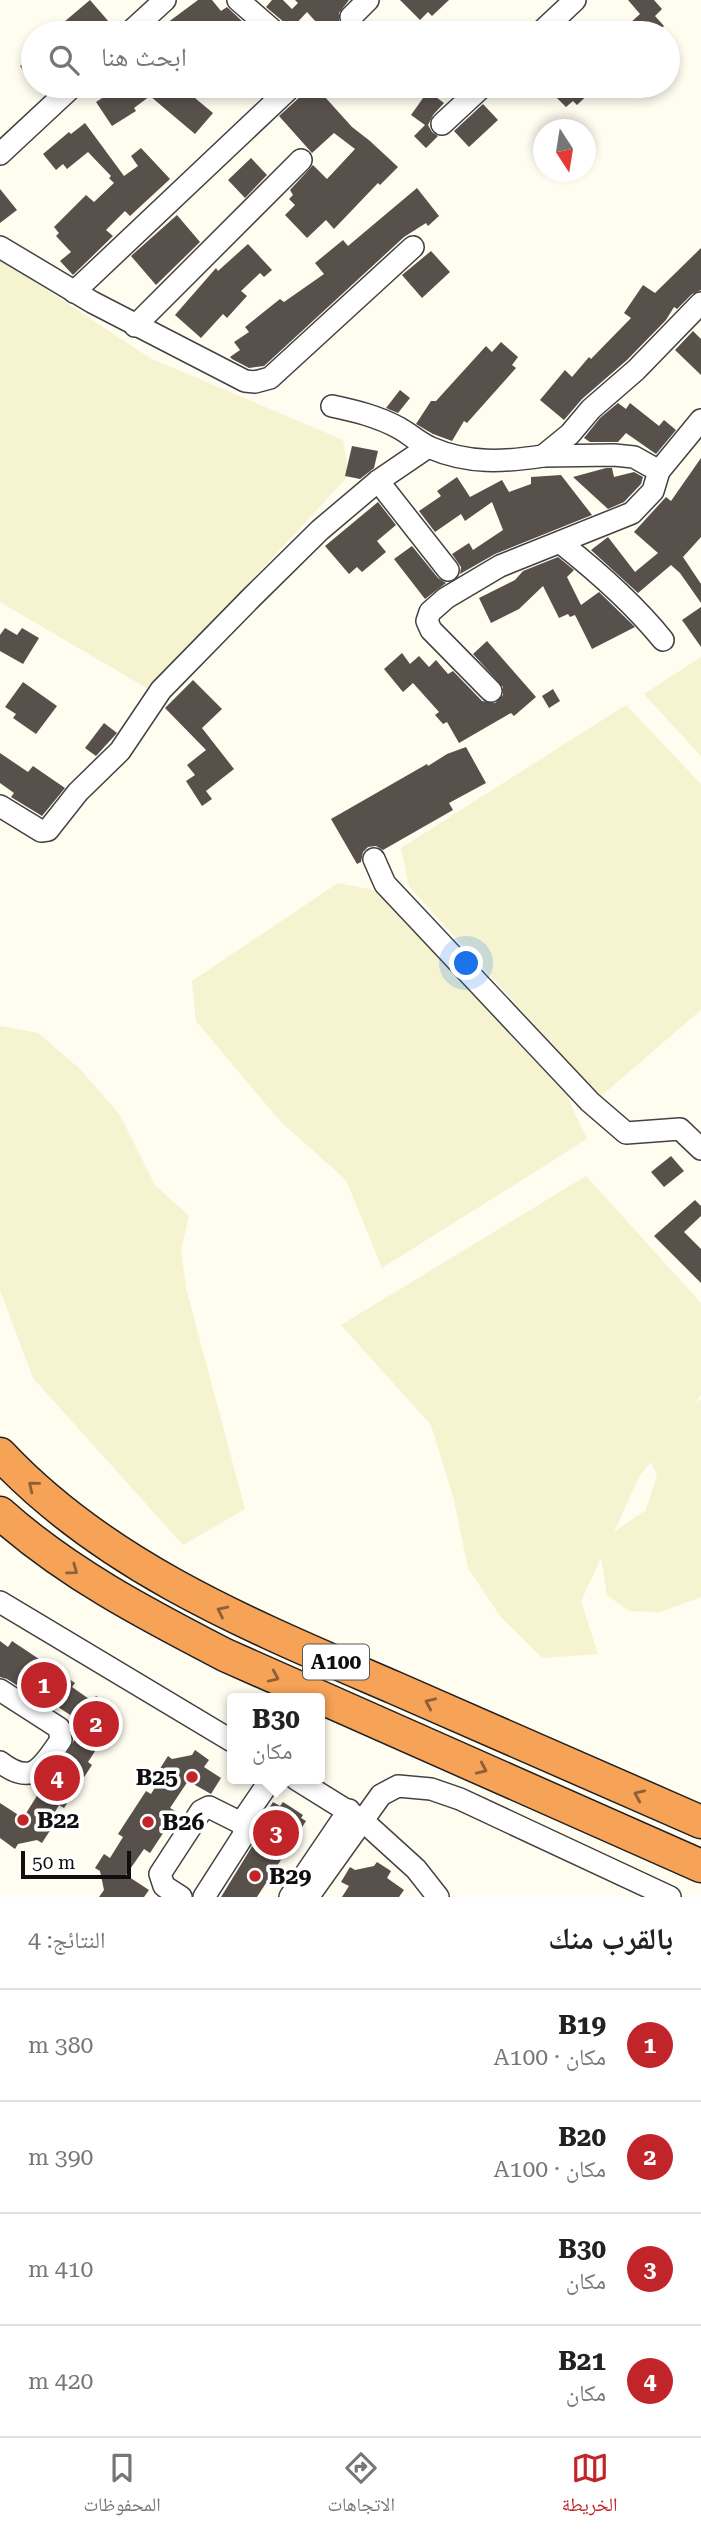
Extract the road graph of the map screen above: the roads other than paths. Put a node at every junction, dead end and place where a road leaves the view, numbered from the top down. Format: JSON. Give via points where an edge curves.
{"nodes":[{"id":1,"x":165,"y":0,"type":"edge"},
{"id":2,"x":238,"y":0,"type":"edge"},
{"id":3,"x":368,"y":0,"type":"edge"},
{"id":4,"x":575,"y":0,"type":"edge"},
{"id":5,"x":351,"y":17,"type":"dead end"},
{"id":6,"x":142,"y":21,"type":"edge"},
{"id":7,"x":262,"y":21,"type":"edge"},
{"id":8,"x":553,"y":21,"type":"edge"},
{"id":9,"x":60,"y":98,"type":"edge"},
{"id":10,"x":279,"y":98,"type":"edge"},
{"id":11,"x":470,"y":98,"type":"edge"},
{"id":12,"x":442,"y":124,"type":"dead end"},
{"id":13,"x":0,"y":153,"type":"edge"},
{"id":14,"x":301,"y":160,"type":"dead end"},
{"id":15,"x":0,"y":247,"type":"edge"},
{"id":16,"x":413,"y":247,"type":"dead end"},
{"id":17,"x":74,"y":292,"type":"junction"},
{"id":18,"x":701,"y":303,"type":"edge"},
{"id":19,"x":135,"y":326,"type":"junction"},
{"id":20,"x":332,"y":406,"type":"dead end"},
{"id":21,"x":701,"y":420,"type":"edge"},
{"id":22,"x":428,"y":447,"type":"junction"},
{"id":23,"x":543,"y":456,"type":"junction"},
{"id":24,"x":659,"y":471,"type":"junction"},
{"id":25,"x":378,"y":481,"type":"junction"},
{"id":26,"x":561,"y":543,"type":"junction"},
{"id":27,"x":448,"y":570,"type":"dead end"},
{"id":28,"x":663,"y":640,"type":"dead end"},
{"id":29,"x":491,"y":691,"type":"dead end"},
{"id":30,"x":0,"y":806,"type":"edge"},
{"id":31,"x":374,"y":859,"type":"dead end"},
{"id":32,"x":701,"y":1149,"type":"edge"},
{"id":33,"x":0,"y":1454,"type":"edge"},
{"id":34,"x":0,"y":1513,"type":"edge"},
{"id":35,"x":0,"y":1602,"type":"edge"},
{"id":36,"x":0,"y":1690,"type":"edge"},
{"id":37,"x":311,"y":1693,"type":"edge"},
{"id":38,"x":325,"y":1699,"type":"edge"},
{"id":39,"x":227,"y":1738,"type":"edge"},
{"id":40,"x":0,"y":1762,"type":"edge"},
{"id":41,"x":268,"y":1784,"type":"edge"},
{"id":42,"x":304,"y":1784,"type":"edge"},
{"id":43,"x":355,"y":1815,"type":"junction"},
{"id":44,"x":701,"y":1822,"type":"edge"},
{"id":45,"x":241,"y":1823,"type":"junction"},
{"id":46,"x":701,"y":1866,"type":"edge"},
{"id":47,"x":429,"y":1893,"type":"edge"},
{"id":48,"x":181,"y":1897,"type":"edge"},
{"id":49,"x":204,"y":1897,"type":"edge"},
{"id":50,"x":290,"y":1897,"type":"edge"},
{"id":51,"x":308,"y":1897,"type":"edge"},
{"id":52,"x":670,"y":1897,"type":"edge"}],
"edges":[{"from":1,"to":6,"type":"street"},
{"from":2,"to":7,"type":"street"},
{"from":3,"to":5,"type":"street"},
{"from":4,"to":8,"type":"street"},
{"from":9,"to":13,"type":"street"},
{"from":10,"to":17,"type":"street"},
{"from":11,"to":12,"type":"street"},
{"from":14,"to":19,"type":"street"},
{"from":15,"to":17,"type":"street"},
{"from":16,"to":19,"type":"street","via":[[270,378],[245,381]]},
{"from":17,"to":19,"type":"street"},
{"from":18,"to":23,"type":"street"},
{"from":20,"to":22,"type":"street","via":[[362,412]]},
{"from":21,"to":24,"type":"street"},
{"from":22,"to":23,"type":"street","via":[[474,460],[506,462]]},
{"from":22,"to":25,"type":"street"},
{"from":23,"to":24,"type":"street","via":[[634,457]]},
{"from":24,"to":26,"type":"street","via":[[653,491],[632,513]]},
{"from":25,"to":27,"type":"street"},
{"from":25,"to":30,"type":"street","via":[[320,530],[161,690],[120,751],[48,830],[41,831]]},
{"from":26,"to":28,"type":"street","via":[[636,607]]},
{"from":26,"to":29,"type":"street","via":[[500,566],[430,612],[431,630]]},
{"from":31,"to":32,"type":"street","via":[[385,884],[590,1102],[626,1133],[680,1129]]},
{"from":44,"to":33,"type":"highway","name":"A100","number":"A100","one_way":true,"via":[[185,1592],[108,1545],[21,1477]]},
{"from":34,"to":37,"type":"highway","name":"A100","number":"A100","one_way":true,"via":[[79,1575],[151,1617]]},
{"from":35,"to":39,"type":"street"},
{"from":36,"to":40,"type":"street","via":[[59,1728],[61,1740],[41,1768],[29,1773],[15,1773]]},
{"from":38,"to":46,"type":"highway","name":"A100","number":"A100","one_way":true},
{"from":41,"to":45,"type":"street"},
{"from":42,"to":43,"type":"street"},
{"from":43,"to":47,"type":"street","via":[[416,1869]]},
{"from":43,"to":50,"type":"street"},
{"from":43,"to":51,"type":"street"},
{"from":43,"to":52,"type":"street","via":[[398,1786],[431,1789]]},
{"from":45,"to":48,"type":"street","via":[[209,1807],[201,1811],[160,1874],[163,1885]]},
{"from":45,"to":49,"type":"street","via":[[245,1833]]}]}
